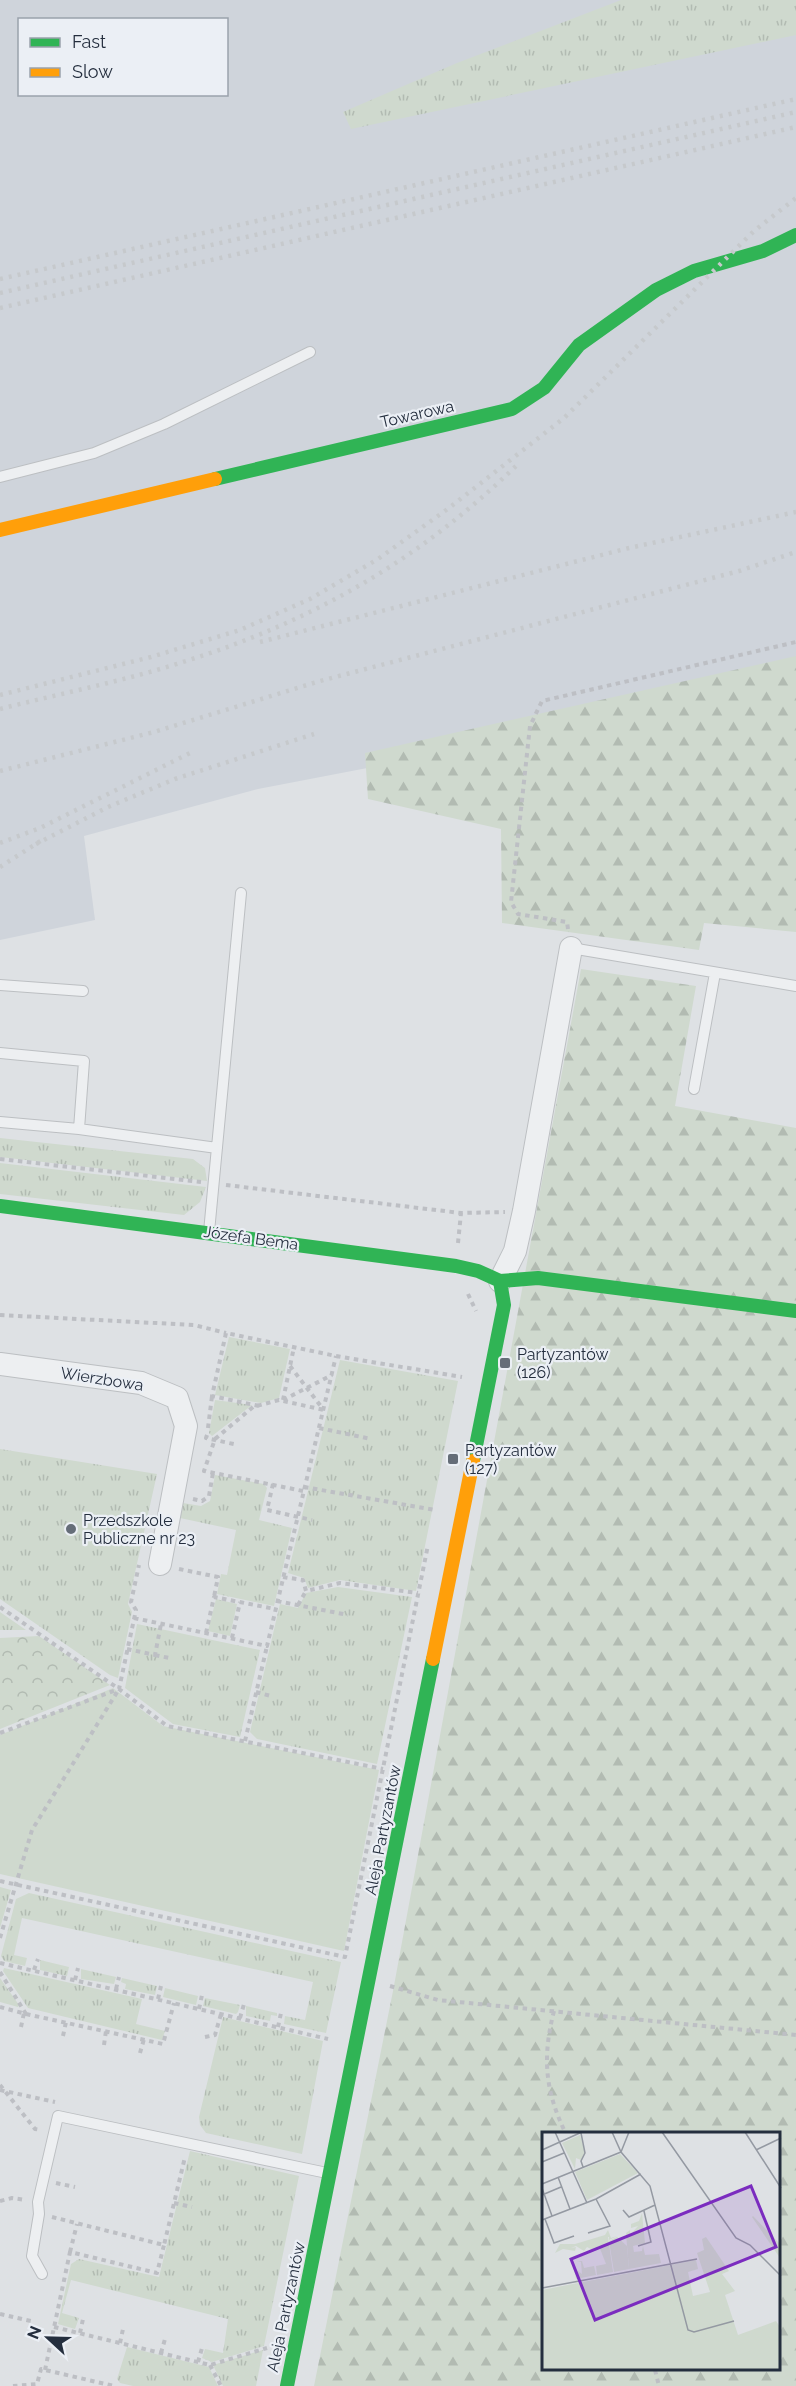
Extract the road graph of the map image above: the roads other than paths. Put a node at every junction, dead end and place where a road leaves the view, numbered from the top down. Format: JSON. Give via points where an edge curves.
{"nodes":[{"id":1,"x":796,"y":235,"type":"edge"},
{"id":2,"x":310,"y":352,"type":"dead end"},
{"id":3,"x":0,"y":477,"type":"edge"},
{"id":4,"x":0,"y":530,"type":"edge"},
{"id":5,"x":241,"y":893,"type":"dead end"},
{"id":6,"x":571,"y":948,"type":"joint"},
{"id":7,"x":715,"y":973,"type":"junction"},
{"id":8,"x":0,"y":986,"type":"edge"},
{"id":9,"x":796,"y":986,"type":"edge"},
{"id":10,"x":83,"y":991,"type":"dead end"},
{"id":11,"x":0,"y":1053,"type":"edge"},
{"id":12,"x":694,"y":1089,"type":"dead end"},
{"id":13,"x":0,"y":1122,"type":"edge"},
{"id":14,"x":79,"y":1129,"type":"junction"},
{"id":15,"x":217,"y":1148,"type":"junction"},
{"id":16,"x":0,"y":1206,"type":"edge"},
{"id":17,"x":209,"y":1232,"type":"junction"},
{"id":18,"x":500,"y":1281,"type":"junction"},
{"id":19,"x":796,"y":1311,"type":"edge"},
{"id":20,"x":0,"y":1364,"type":"edge"},
{"id":21,"x":156,"y":1563,"type":"road end"},
{"id":22,"x":330,"y":2173,"type":"junction"},
{"id":23,"x":42,"y":2274,"type":"dead end"},
{"id":24,"x":287,"y":2386,"type":"edge"}],
"edges":[{"from":1,"to":4,"type":"street","name":"Towarowa","via":[[763,251],[694,271],[656,290],[579,345],[544,388],[512,409]]},
{"from":2,"to":3,"type":"lane","via":[[164,424],[94,453]]},
{"from":5,"to":15,"type":"lane"},
{"from":6,"to":7,"type":"lane"},
{"from":6,"to":18,"type":"street","via":[[524,1211],[515,1251]]},
{"from":7,"to":9,"type":"lane"},
{"from":7,"to":12,"type":"lane"},
{"from":8,"to":10,"type":"lane"},
{"from":11,"to":14,"type":"lane","via":[[84,1061]]},
{"from":13,"to":14,"type":"lane"},
{"from":14,"to":15,"type":"lane"},
{"from":15,"to":17,"type":"lane"},
{"from":16,"to":17,"type":"street","name":"Józefa Bema"},
{"from":17,"to":18,"type":"street","name":"Józefa Bema","via":[[456,1266]]},
{"from":18,"to":19,"type":"street","name":"Józefa Bema","via":[[538,1278]]},
{"from":18,"to":22,"type":"street","name":"Aleja Partyzantów","via":[[504,1305]]},
{"from":20,"to":21,"type":"street","name":"Wierzbowa","via":[[141,1383],[177,1398],[186,1426]]},
{"from":22,"to":23,"type":"lane","via":[[58,2116],[38,2202],[32,2256]]},
{"from":22,"to":24,"type":"street","name":"Aleja Partyzantów"}]}
